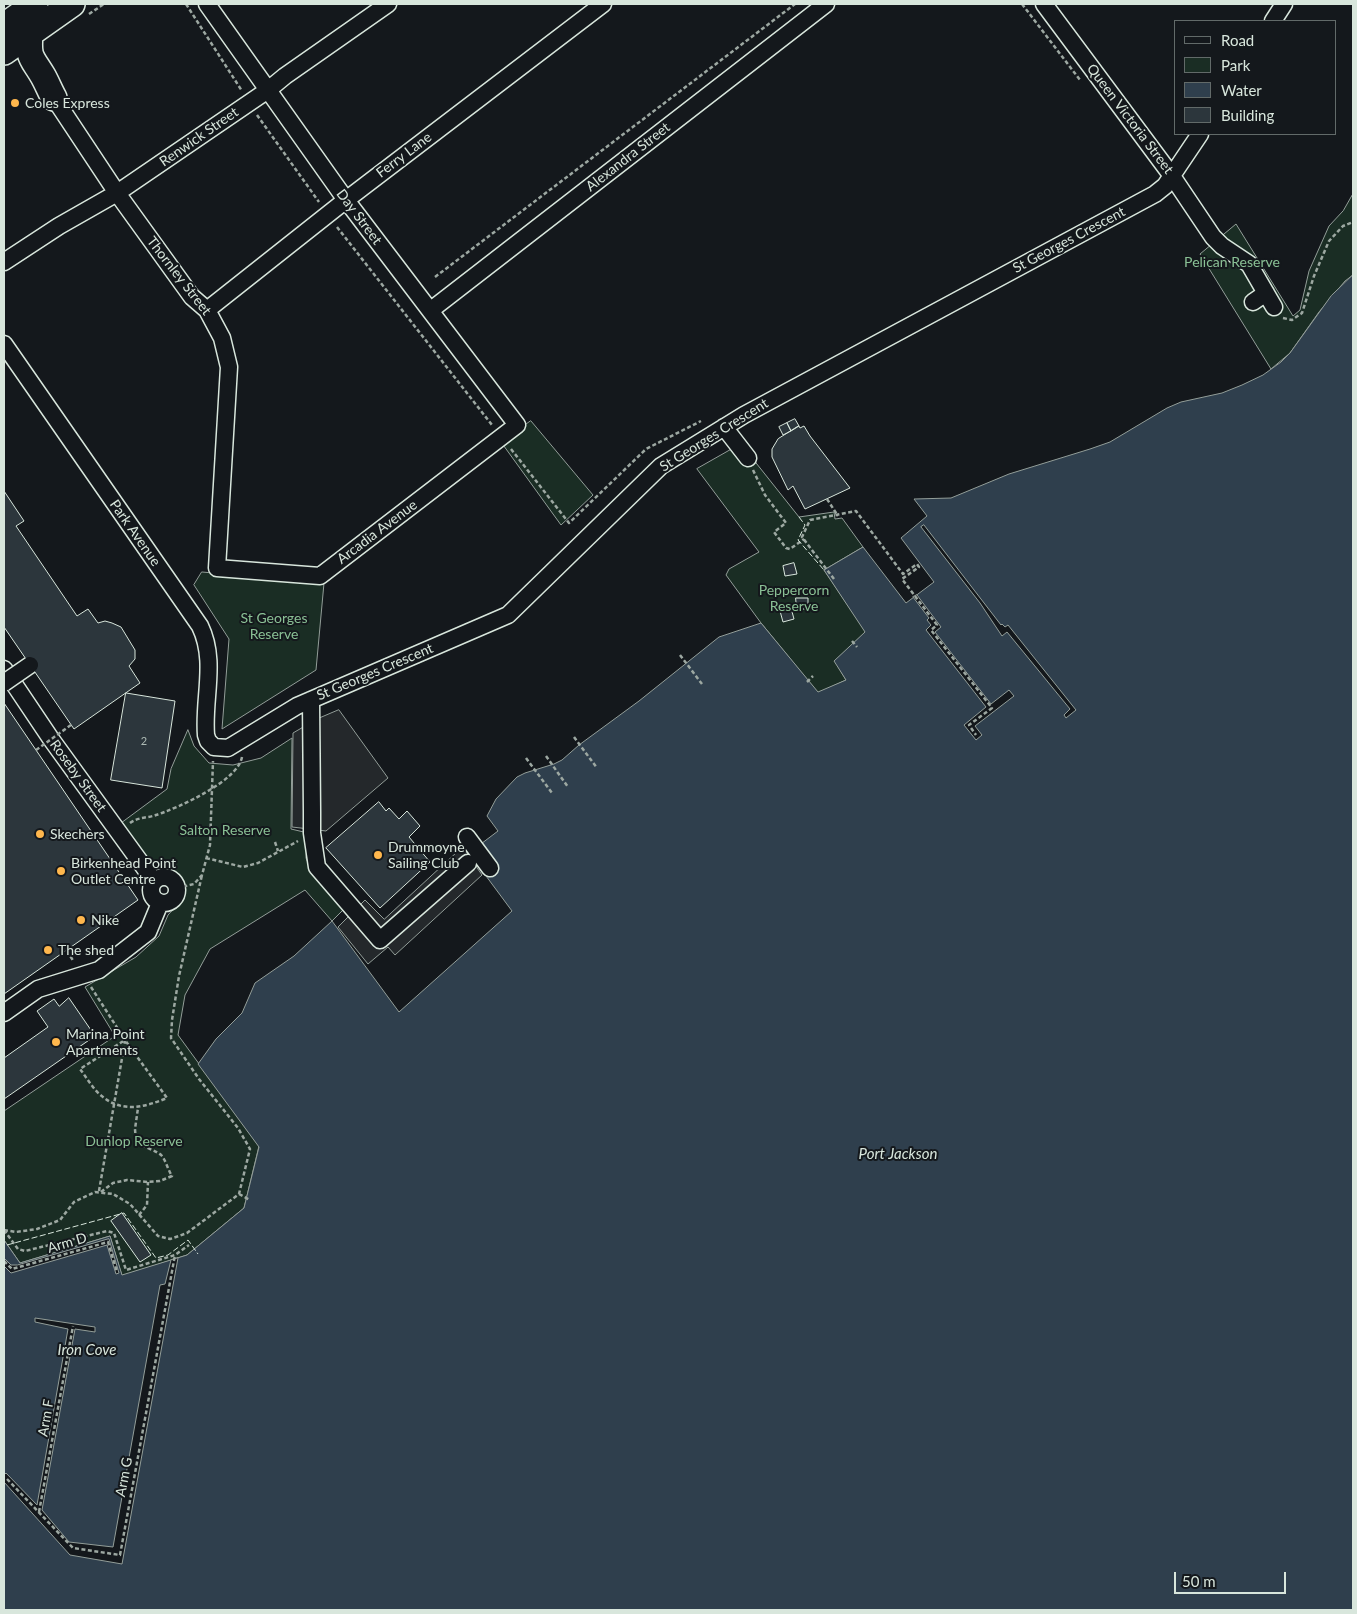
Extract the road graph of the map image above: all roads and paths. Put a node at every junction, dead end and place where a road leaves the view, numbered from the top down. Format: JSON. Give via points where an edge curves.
{"nodes":[{"id":1,"x":35,"y":4,"type":"edge"},
{"id":2,"x":72,"y":4,"type":"edge"},
{"id":3,"x":186,"y":4,"type":"edge"},
{"id":4,"x":208,"y":4,"type":"edge"},
{"id":5,"x":388,"y":4,"type":"edge"},
{"id":6,"x":603,"y":4,"type":"edge"},
{"id":7,"x":795,"y":4,"type":"edge"},
{"id":8,"x":826,"y":4,"type":"edge"},
{"id":9,"x":1044,"y":4,"type":"edge"},
{"id":10,"x":1284,"y":4,"type":"edge"},
{"id":11,"x":1274,"y":20,"type":"edge"},
{"id":12,"x":4,"y":26,"type":"edge"},
{"id":13,"x":30,"y":33,"type":"junction"},
{"id":14,"x":4,"y":52,"type":"edge"},
{"id":15,"x":268,"y":90,"type":"junction"},
{"id":16,"x":54,"y":98,"type":"joint"},
{"id":17,"x":249,"y":103,"type":"junction"},
{"id":18,"x":1199,"y":135,"type":"edge"},
{"id":19,"x":1172,"y":176,"type":"junction"},
{"id":20,"x":117,"y":193,"type":"junction"},
{"id":21,"x":346,"y":200,"type":"junction"},
{"id":22,"x":328,"y":215,"type":"junction"},
{"id":23,"x":1353,"y":222,"type":"edge"},
{"id":24,"x":4,"y":262,"type":"edge"},
{"id":25,"x":435,"y":277,"type":"dead end"},
{"id":26,"x":1264,"y":301,"type":"joint"},
{"id":27,"x":208,"y":310,"type":"junction"},
{"id":28,"x":430,"y":310,"type":"junction"},
{"id":29,"x":4,"y":344,"type":"edge"},
{"id":30,"x":517,"y":425,"type":"joint"},
{"id":31,"x":724,"y":427,"type":"junction"},
{"id":32,"x":502,"y":437,"type":"junction"},
{"id":33,"x":748,"y":458,"type":"joint"},
{"id":34,"x":826,"y":499,"type":"dead end"},
{"id":35,"x":838,"y":516,"type":"junction"},
{"id":36,"x":569,"y":523,"type":"dead end"},
{"id":37,"x":804,"y":539,"type":"junction"},
{"id":38,"x":217,"y":568,"type":"joint"},
{"id":39,"x":834,"y":579,"type":"dead end"},
{"id":40,"x":852,"y":641,"type":"dead end"},
{"id":41,"x":857,"y":647,"type":"dead end"},
{"id":42,"x":680,"y":655,"type":"dead end"},
{"id":43,"x":30,"y":665,"type":"dead end"},
{"id":44,"x":4,"y":669,"type":"edge"},
{"id":45,"x":813,"y":676,"type":"dead end"},
{"id":46,"x":807,"y":682,"type":"dead end"},
{"id":47,"x":4,"y":683,"type":"edge"},
{"id":48,"x":702,"y":684,"type":"dead end"},
{"id":49,"x":311,"y":700,"type":"junction"},
{"id":50,"x":71,"y":725,"type":"dead end"},
{"id":51,"x":976,"y":735,"type":"dead end"},
{"id":52,"x":574,"y":736,"type":"dead end"},
{"id":53,"x":244,"y":738,"type":"junction"},
{"id":54,"x":211,"y":744,"type":"junction"},
{"id":55,"x":36,"y":750,"type":"dead end"},
{"id":56,"x":546,"y":756,"type":"dead end"},
{"id":57,"x":526,"y":758,"type":"dead end"},
{"id":58,"x":597,"y":768,"type":"dead end"},
{"id":59,"x":568,"y":787,"type":"dead end"},
{"id":60,"x":212,"y":788,"type":"junction"},
{"id":61,"x":552,"y":793,"type":"dead end"},
{"id":62,"x":117,"y":831,"type":"junction"},
{"id":63,"x":312,"y":833,"type":"junction"},
{"id":64,"x":467,"y":837,"type":"dead end"},
{"id":65,"x":275,"y":842,"type":"dead end"},
{"id":66,"x":278,"y":851,"type":"junction"},
{"id":67,"x":206,"y":858,"type":"junction"},
{"id":68,"x":468,"y":863,"type":"dead end"},
{"id":69,"x":490,"y":868,"type":"dead end"},
{"id":70,"x":202,"y":875,"type":"junction"},
{"id":71,"x":154,"y":881,"type":"junction"},
{"id":72,"x":177,"y":888,"type":"junction"},
{"id":73,"x":160,"y":903,"type":"junction"},
{"id":74,"x":67,"y":951,"type":"dead end"},
{"id":75,"x":83,"y":975,"type":"junction"},
{"id":76,"x":4,"y":1012,"type":"edge"},
{"id":77,"x":125,"y":1040,"type":"junction"},
{"id":78,"x":114,"y":1104,"type":"junction"},
{"id":79,"x":138,"y":1107,"type":"junction"},
{"id":80,"x":148,"y":1182,"type":"junction"},
{"id":81,"x":99,"y":1192,"type":"junction"},
{"id":82,"x":239,"y":1194,"type":"junction"},
{"id":83,"x":250,"y":1200,"type":"dead end"},
{"id":84,"x":139,"y":1215,"type":"junction"},
{"id":85,"x":4,"y":1230,"type":"edge"},
{"id":86,"x":189,"y":1245,"type":"dead end"},
{"id":87,"x":175,"y":1255,"type":"junction"},
{"id":88,"x":4,"y":1260,"type":"edge"},
{"id":89,"x":117,"y":1272,"type":"dead end"},
{"id":90,"x":73,"y":1326,"type":"dead end"},
{"id":91,"x":7,"y":1479,"type":"dead end"},
{"id":92,"x":39,"y":1512,"type":"junction"}],
"edges":[{"from":1,"to":12,"type":"highway"},
{"from":2,"to":13,"type":"highway"},
{"from":3,"to":17,"type":"path"},
{"from":4,"to":15,"type":"street","name":"Day Street"},
{"from":5,"to":15,"type":"street","name":"Renwick Street"},
{"from":6,"to":21,"type":"street","name":"Ferry Lane"},
{"from":7,"to":25,"type":"path","name":"Alexandra Street"},
{"from":8,"to":28,"type":"street","name":"Alexandra Street"},
{"from":9,"to":19,"type":"street","name":"Queen Victoria Street"},
{"from":10,"to":11,"type":"street"},
{"from":13,"to":14,"type":"highway"},
{"from":13,"to":16,"type":"highway","via":[[29,52]]},
{"from":15,"to":17,"type":"street","name":"Renwick Street"},
{"from":15,"to":21,"type":"street","name":"Day Street"},
{"from":16,"to":20,"type":"street","name":"Thornley Street"},
{"from":17,"to":20,"type":"street","name":"Renwick Street"},
{"from":17,"to":22,"type":"path"},
{"from":18,"to":19,"type":"street","name":"St Georges Crescent"},
{"from":19,"to":26,"type":"street","name":"Queen Victoria Street","via":[[1213,237],[1249,264]]},
{"from":19,"to":31,"type":"street","name":"St Georges Crescent","via":[[1166,186],[1155,194]]},
{"from":20,"to":24,"type":"street","name":"Renwick Street"},
{"from":20,"to":27,"type":"street","name":"Thornley Street","via":[[192,297]]},
{"from":21,"to":22,"type":"street","name":"Ferry Lane"},
{"from":21,"to":28,"type":"street","name":"Day Street"},
{"from":22,"to":27,"type":"street","name":"Ferry Lane"},
{"from":22,"to":32,"type":"path"},
{"from":23,"to":26,"type":"path","via":[[1343,226],[1329,241],[1302,313],[1287,320]]},
{"from":27,"to":38,"type":"street","name":"Thornley Street","via":[[222,338],[229,367]]},
{"from":28,"to":30,"type":"street","name":"Day Street"},
{"from":29,"to":54,"type":"street","name":"Park Avenue","via":[[200,626],[209,655],[206,728]]},
{"from":30,"to":32,"type":"street","name":"Arcadia Avenue"},
{"from":31,"to":33,"type":"street"},
{"from":31,"to":49,"type":"street","name":"St Georges Crescent","via":[[661,466],[508,615]]},
{"from":32,"to":36,"type":"path"},
{"from":32,"to":38,"type":"street","name":"Arcadia Avenue","via":[[320,576]]},
{"from":33,"to":37,"type":"path","via":[[765,495],[786,523],[774,532],[790,549]]},
{"from":34,"to":35,"type":"path"},
{"from":35,"to":37,"type":"path","via":[[810,520],[802,537]]},
{"from":35,"to":51,"type":"path","via":[[856,512],[904,574],[917,564],[919,567],[902,579],[937,625],[931,630],[992,708],[969,726]]},
{"from":37,"to":39,"type":"path"},
{"from":40,"to":41,"type":"path"},
{"from":42,"to":48,"type":"path"},
{"from":43,"to":47,"type":"street","bridge":true},
{"from":44,"to":62,"type":"street","name":"Roseby Street"},
{"from":45,"to":46,"type":"path"},
{"from":49,"to":53,"type":"street","name":"St Georges Crescent"},
{"from":49,"to":63,"type":"street"},
{"from":50,"to":55,"type":"path","bridge":true},
{"from":52,"to":58,"type":"path"},
{"from":53,"to":54,"type":"street","name":"St Georges Crescent","via":[[228,748]]},
{"from":53,"to":60,"type":"path","via":[[242,760],[233,772]]},
{"from":54,"to":60,"type":"path"},
{"from":56,"to":59,"type":"path"},
{"from":57,"to":61,"type":"path"},
{"from":60,"to":62,"type":"path","via":[[180,806],[134,820]]},
{"from":60,"to":67,"type":"path","via":[[210,845]]},
{"from":62,"to":71,"type":"street","name":"Roseby Street"},
{"from":63,"to":66,"type":"path"},
{"from":63,"to":68,"type":"street","via":[[317,867],[380,940]]},
{"from":64,"to":69,"type":"street"},
{"from":65,"to":66,"type":"path"},
{"from":66,"to":67,"type":"path","via":[[258,863],[243,867]]},
{"from":67,"to":70,"type":"path"},
{"from":70,"to":72,"type":"path","via":[[194,884]]},
{"from":70,"to":82,"type":"path","via":[[179,976],[171,1038],[250,1149]]},
{"from":71,"to":72,"type":"street","via":[[168,877]]},
{"from":71,"to":73,"type":"street","name":"Roseby Street","via":[[151,894]]},
{"from":72,"to":73,"type":"street","via":[[174,900]]},
{"from":73,"to":75,"type":"street","via":[[148,932],[99,970]]},
{"from":74,"to":75,"type":"path"},
{"from":75,"to":76,"type":"street","via":[[38,989]]},
{"from":75,"to":77,"type":"path"},
{"from":77,"to":78,"type":"path"},
{"from":77,"to":78,"type":"path","via":[[80,1069],[102,1097]]},
{"from":77,"to":79,"type":"path","via":[[167,1098]]},
{"from":78,"to":79,"type":"path"},
{"from":78,"to":81,"type":"path"},
{"from":79,"to":80,"type":"path","via":[[136,1142],[162,1156],[172,1176]]},
{"from":80,"to":81,"type":"path","via":[[127,1180],[113,1183]]},
{"from":80,"to":84,"type":"path","via":[[147,1205]]},
{"from":81,"to":84,"type":"path","via":[[113,1194],[130,1204]]},
{"from":81,"to":85,"type":"path","via":[[74,1202],[60,1220],[16,1232]]},
{"from":82,"to":83,"type":"path"},
{"from":82,"to":84,"type":"path","via":[[187,1233],[170,1239],[158,1236]]},
{"from":85,"to":87,"type":"path","via":[[18,1249],[30,1251],[107,1230],[114,1232],[126,1270]]},
{"from":86,"to":87,"type":"path"},
{"from":87,"to":92,"type":"path","name":"Arm G","via":[[120,1555],[73,1548]]},
{"from":88,"to":89,"type":"path","name":"Arm D","via":[[12,1269],[108,1242]]},
{"from":90,"to":92,"type":"path","name":"Arm F"},
{"from":91,"to":92,"type":"path","name":"Arm G"}]}
